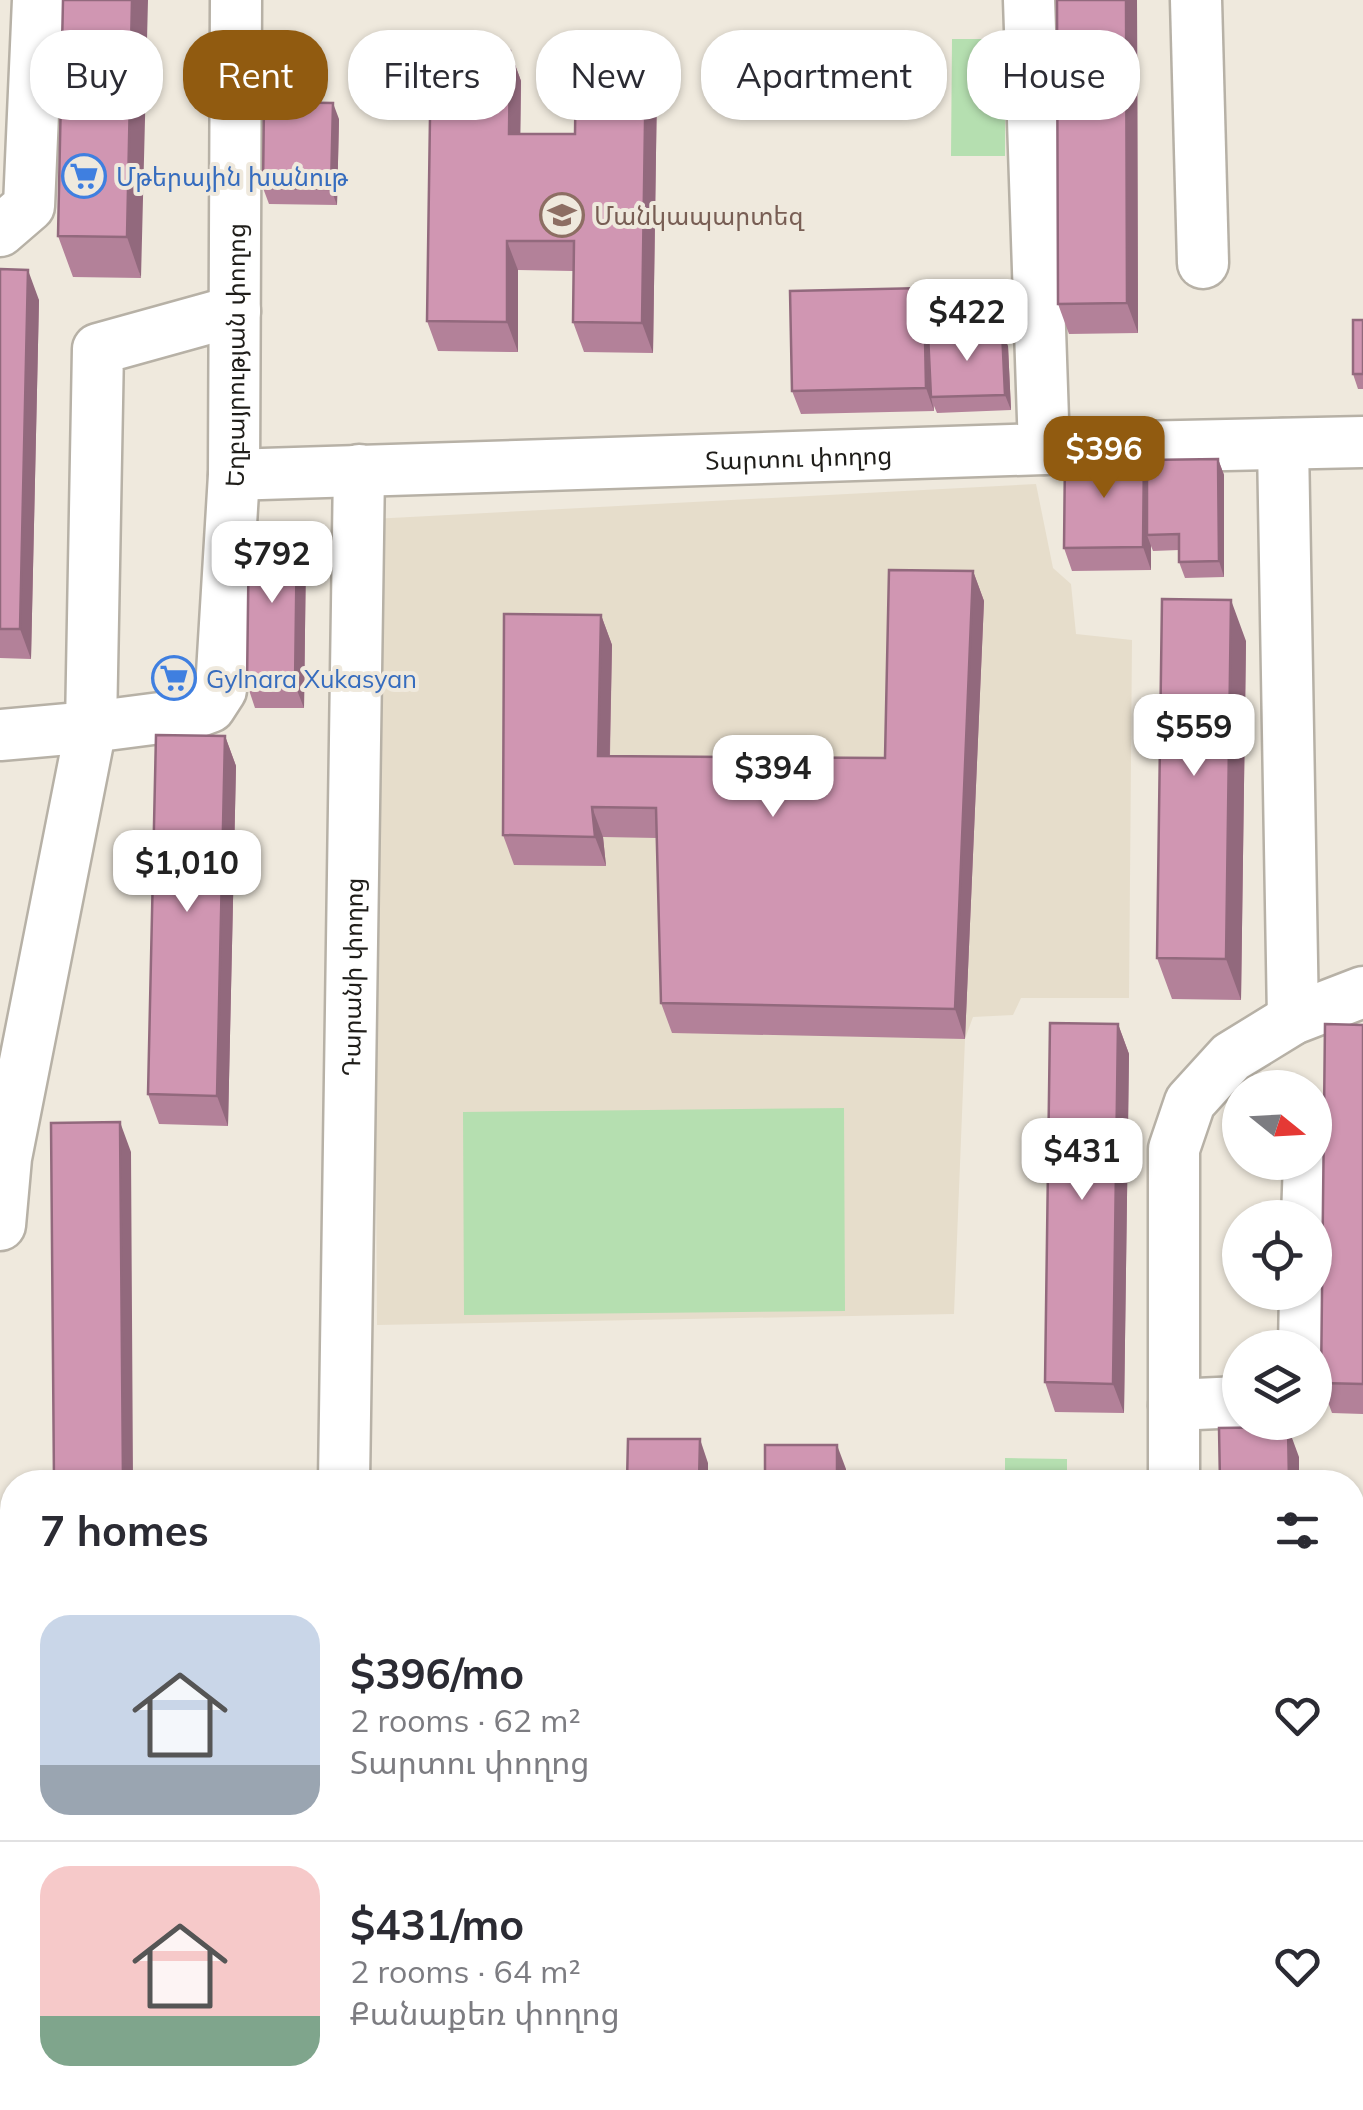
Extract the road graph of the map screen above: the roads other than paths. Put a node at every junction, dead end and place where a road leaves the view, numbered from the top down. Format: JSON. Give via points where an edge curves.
{"nodes":[{"id":1,"x":38,"y":0,"type":"edge"},
{"id":2,"x":236,"y":0,"type":"edge"},
{"id":3,"x":1029,"y":0,"type":"edge"},
{"id":4,"x":1196,"y":0,"type":"edge"},
{"id":5,"x":0,"y":231,"type":"edge"},
{"id":6,"x":1203,"y":263,"type":"dead end"},
{"id":7,"x":235,"y":311,"type":"junction"},
{"id":8,"x":1363,"y":442,"type":"edge"},
{"id":9,"x":1283,"y":444,"type":"junction"},
{"id":10,"x":1044,"y":448,"type":"junction"},
{"id":11,"x":358,"y":470,"type":"junction"},
{"id":12,"x":234,"y":475,"type":"junction"},
{"id":13,"x":91,"y":727,"type":"junction"},
{"id":14,"x":0,"y":735,"type":"edge"},
{"id":15,"x":1363,"y":992,"type":"edge"},
{"id":16,"x":1293,"y":1019,"type":"junction"},
{"id":17,"x":3,"y":1158,"type":"edge"},
{"id":18,"x":0,"y":1225,"type":"edge"},
{"id":19,"x":1222,"y":1403,"type":"edge"},
{"id":20,"x":1174,"y":1405,"type":"junction"},
{"id":21,"x":344,"y":1470,"type":"edge"},
{"id":22,"x":1174,"y":1470,"type":"edge"}],
"edges":[{"from":1,"to":5,"type":"street","via":[[28,206]]},
{"from":2,"to":7,"type":"street","name":"Եղբայրության փողոց"},
{"from":3,"to":10,"type":"street"},
{"from":4,"to":6,"type":"street"},
{"from":7,"to":12,"type":"street","name":"Եղբայրության փողոց"},
{"from":7,"to":13,"type":"street","via":[[98,348]]},
{"from":8,"to":9,"type":"street","name":"Տարտու փողոց"},
{"from":9,"to":10,"type":"street","name":"Տարտու փողոց"},
{"from":9,"to":16,"type":"street"},
{"from":10,"to":11,"type":"street","name":"Տարտու փողոց"},
{"from":11,"to":12,"type":"street","name":"Տարտու փողոց"},
{"from":11,"to":21,"type":"street","name":"Դարանի փողոց"},
{"from":12,"to":13,"type":"street","name":"Եղբայրության փողոց","via":[[221,690],[210,707],[191,714]]},
{"from":13,"to":14,"type":"street"},
{"from":13,"to":17,"type":"street"},
{"from":15,"to":16,"type":"street"},
{"from":16,"to":20,"type":"street","via":[[1231,1057],[1190,1102],[1174,1149]]},
{"from":17,"to":18,"type":"street"},
{"from":19,"to":20,"type":"street"},
{"from":20,"to":22,"type":"street"}]}
